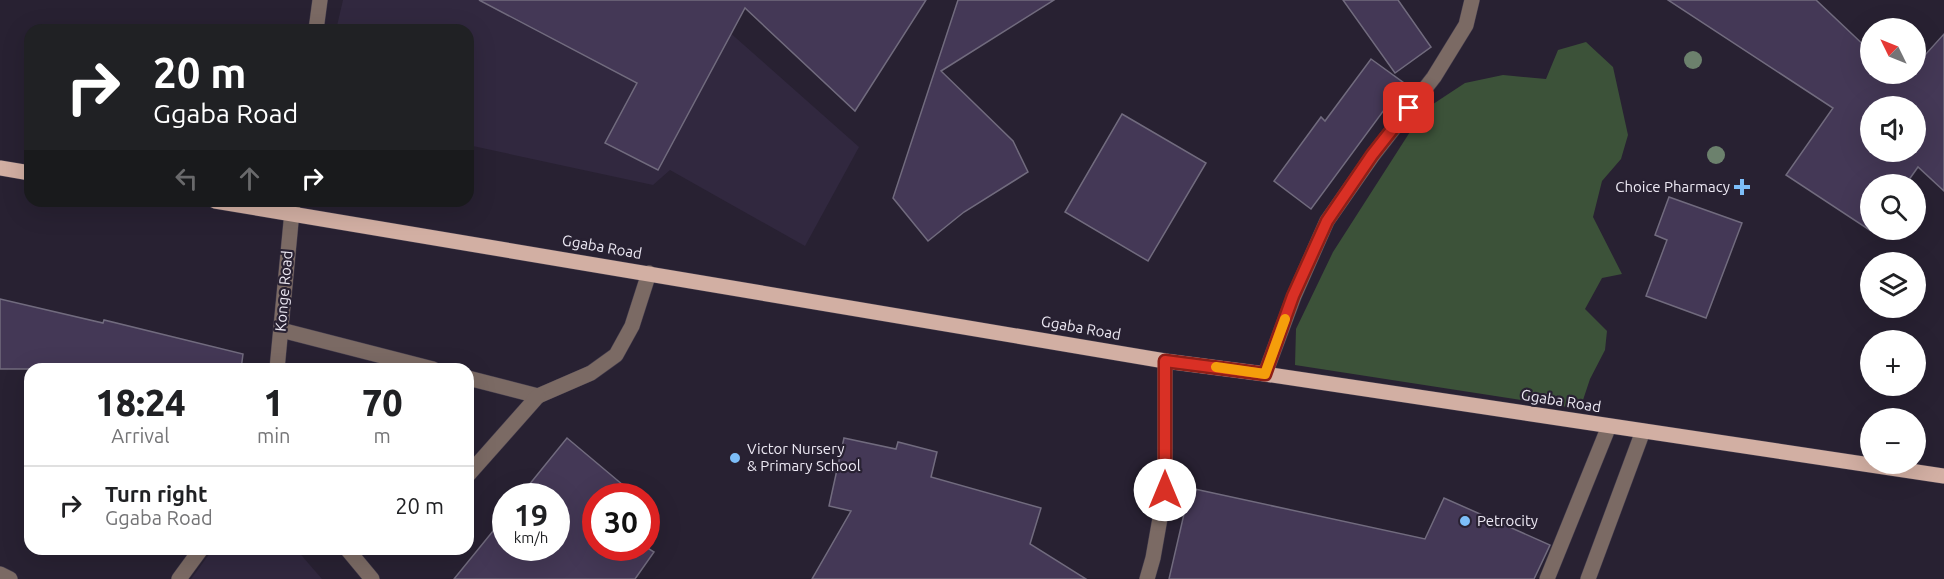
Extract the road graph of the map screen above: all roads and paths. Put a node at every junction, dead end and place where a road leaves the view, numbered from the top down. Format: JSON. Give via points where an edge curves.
{"nodes":[{"id":1,"x":320,"y":0,"type":"edge"},
{"id":2,"x":1472,"y":0,"type":"edge"},
{"id":3,"x":317,"y":24,"type":"edge"},
{"id":4,"x":0,"y":168,"type":"edge"},
{"id":5,"x":24,"y":172,"type":"edge"},
{"id":6,"x":292,"y":207,"type":"edge"},
{"id":7,"x":649,"y":273,"type":"junction"},
{"id":8,"x":281,"y":330,"type":"junction"},
{"id":9,"x":1165,"y":361,"type":"junction"},
{"id":10,"x":278,"y":363,"type":"edge"},
{"id":11,"x":410,"y":363,"type":"edge"},
{"id":12,"x":1265,"y":374,"type":"junction"},
{"id":13,"x":474,"y":380,"type":"edge"},
{"id":14,"x":538,"y":396,"type":"junction"},
{"id":15,"x":1608,"y":426,"type":"junction"},
{"id":16,"x":1643,"y":431,"type":"junction"},
{"id":17,"x":474,"y":468,"type":"edge"},
{"id":18,"x":1944,"y":476,"type":"edge"},
{"id":19,"x":197,"y":555,"type":"edge"},
{"id":20,"x":352,"y":555,"type":"edge"},
{"id":21,"x":0,"y":574,"type":"edge"},
{"id":22,"x":10,"y":579,"type":"edge"},
{"id":23,"x":179,"y":579,"type":"edge"},
{"id":24,"x":372,"y":579,"type":"edge"},
{"id":25,"x":1147,"y":579,"type":"edge"},
{"id":26,"x":1547,"y":579,"type":"edge"},
{"id":27,"x":1588,"y":579,"type":"edge"}],
"edges":[{"from":1,"to":3,"type":"street"},
{"from":2,"to":12,"type":"street","via":[[1466,25],[1434,77],[1372,155],[1327,221],[1293,296]]},
{"from":4,"to":5,"type":"main road"},
{"from":6,"to":7,"type":"main road","name":"Ggaba Road"},
{"from":6,"to":8,"type":"street","name":"Konge Road"},
{"from":7,"to":9,"type":"main road","name":"Ggaba Road"},
{"from":7,"to":14,"type":"street","via":[[632,326],[616,355],[591,373]]},
{"from":8,"to":10,"type":"street","name":"Konge Road"},
{"from":8,"to":11,"type":"street"},
{"from":9,"to":12,"type":"main road","name":"Ggaba Road"},
{"from":9,"to":25,"type":"street","via":[[1165,490]]},
{"from":12,"to":15,"type":"main road","name":"Ggaba Road"},
{"from":13,"to":14,"type":"street"},
{"from":14,"to":17,"type":"street"},
{"from":15,"to":16,"type":"main road","name":"Ggaba Road"},
{"from":15,"to":26,"type":"street"},
{"from":16,"to":18,"type":"main road","name":"Ggaba Road"},
{"from":16,"to":27,"type":"street"},
{"from":19,"to":23,"type":"street"},
{"from":20,"to":24,"type":"street"},
{"from":21,"to":22,"type":"street"}]}
